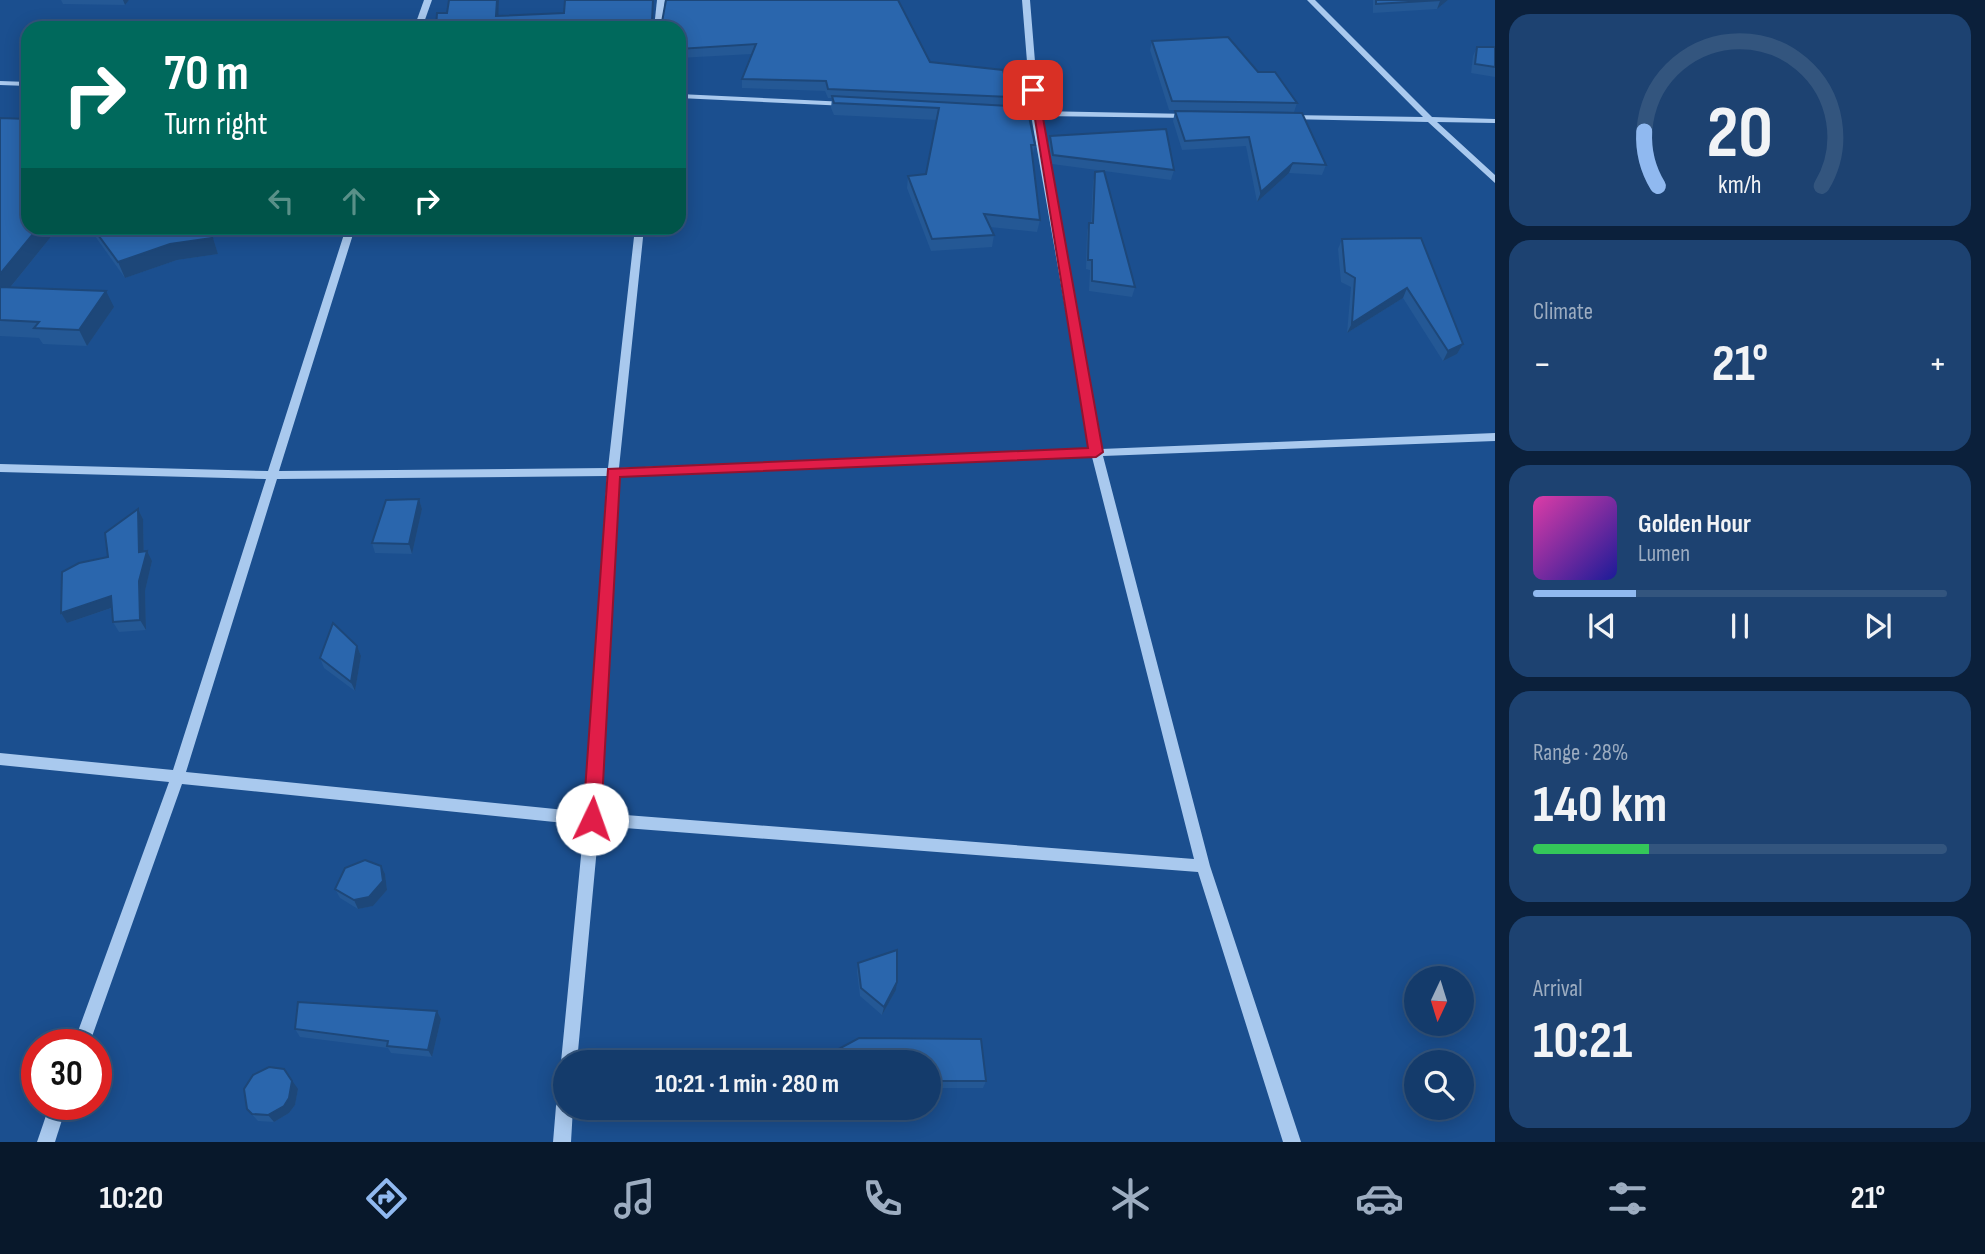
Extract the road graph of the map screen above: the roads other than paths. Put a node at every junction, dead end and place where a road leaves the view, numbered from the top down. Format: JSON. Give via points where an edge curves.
{"nodes":[{"id":1,"x":428,"y":0,"type":"edge"},
{"id":2,"x":660,"y":0,"type":"edge"},
{"id":3,"x":1026,"y":0,"type":"edge"},
{"id":4,"x":1311,"y":0,"type":"edge"},
{"id":5,"x":420,"y":21,"type":"edge"},
{"id":6,"x":658,"y":21,"type":"edge"},
{"id":7,"x":0,"y":83,"type":"edge"},
{"id":8,"x":21,"y":84,"type":"edge"},
{"id":9,"x":686,"y":96,"type":"edge"},
{"id":10,"x":857,"y":104,"type":"edge"},
{"id":11,"x":1028,"y":113,"type":"junction"},
{"id":12,"x":1198,"y":116,"type":"edge"},
{"id":13,"x":1280,"y":117,"type":"edge"},
{"id":14,"x":1430,"y":120,"type":"junction"},
{"id":15,"x":1495,"y":121,"type":"edge"},
{"id":16,"x":1495,"y":180,"type":"edge"},
{"id":17,"x":348,"y":235,"type":"edge"},
{"id":18,"x":638,"y":235,"type":"edge"},
{"id":19,"x":1495,"y":437,"type":"edge"},
{"id":20,"x":1096,"y":452,"type":"junction"},
{"id":21,"x":0,"y":468,"type":"edge"},
{"id":22,"x":613,"y":472,"type":"junction"},
{"id":23,"x":271,"y":475,"type":"junction"},
{"id":24,"x":0,"y":759,"type":"edge"},
{"id":25,"x":177,"y":779,"type":"junction"},
{"id":26,"x":592,"y":819,"type":"junction"},
{"id":27,"x":1203,"y":866,"type":"junction"},
{"id":28,"x":87,"y":1029,"type":"edge"},
{"id":29,"x":570,"y":1050,"type":"edge"},
{"id":30,"x":54,"y":1120,"type":"edge"},
{"id":31,"x":564,"y":1120,"type":"edge"},
{"id":32,"x":46,"y":1142,"type":"edge"},
{"id":33,"x":562,"y":1142,"type":"edge"},
{"id":34,"x":1292,"y":1142,"type":"edge"}],
"edges":[{"from":1,"to":5,"type":"street"},
{"from":2,"to":6,"type":"street"},
{"from":3,"to":11,"type":"street"},
{"from":4,"to":14,"type":"street"},
{"from":7,"to":8,"type":"street"},
{"from":9,"to":10,"type":"street"},
{"from":11,"to":12,"type":"street"},
{"from":11,"to":20,"type":"street"},
{"from":13,"to":14,"type":"street"},
{"from":14,"to":15,"type":"street"},
{"from":14,"to":16,"type":"street"},
{"from":17,"to":23,"type":"street"},
{"from":18,"to":22,"type":"street"},
{"from":19,"to":20,"type":"street"},
{"from":20,"to":22,"type":"street"},
{"from":20,"to":27,"type":"street"},
{"from":21,"to":23,"type":"street"},
{"from":22,"to":23,"type":"street"},
{"from":22,"to":26,"type":"street"},
{"from":23,"to":25,"type":"street"},
{"from":24,"to":25,"type":"street"},
{"from":25,"to":26,"type":"street"},
{"from":25,"to":28,"type":"street"},
{"from":26,"to":27,"type":"street"},
{"from":26,"to":29,"type":"street"},
{"from":27,"to":34,"type":"street"},
{"from":30,"to":32,"type":"street"},
{"from":31,"to":33,"type":"street"}]}
